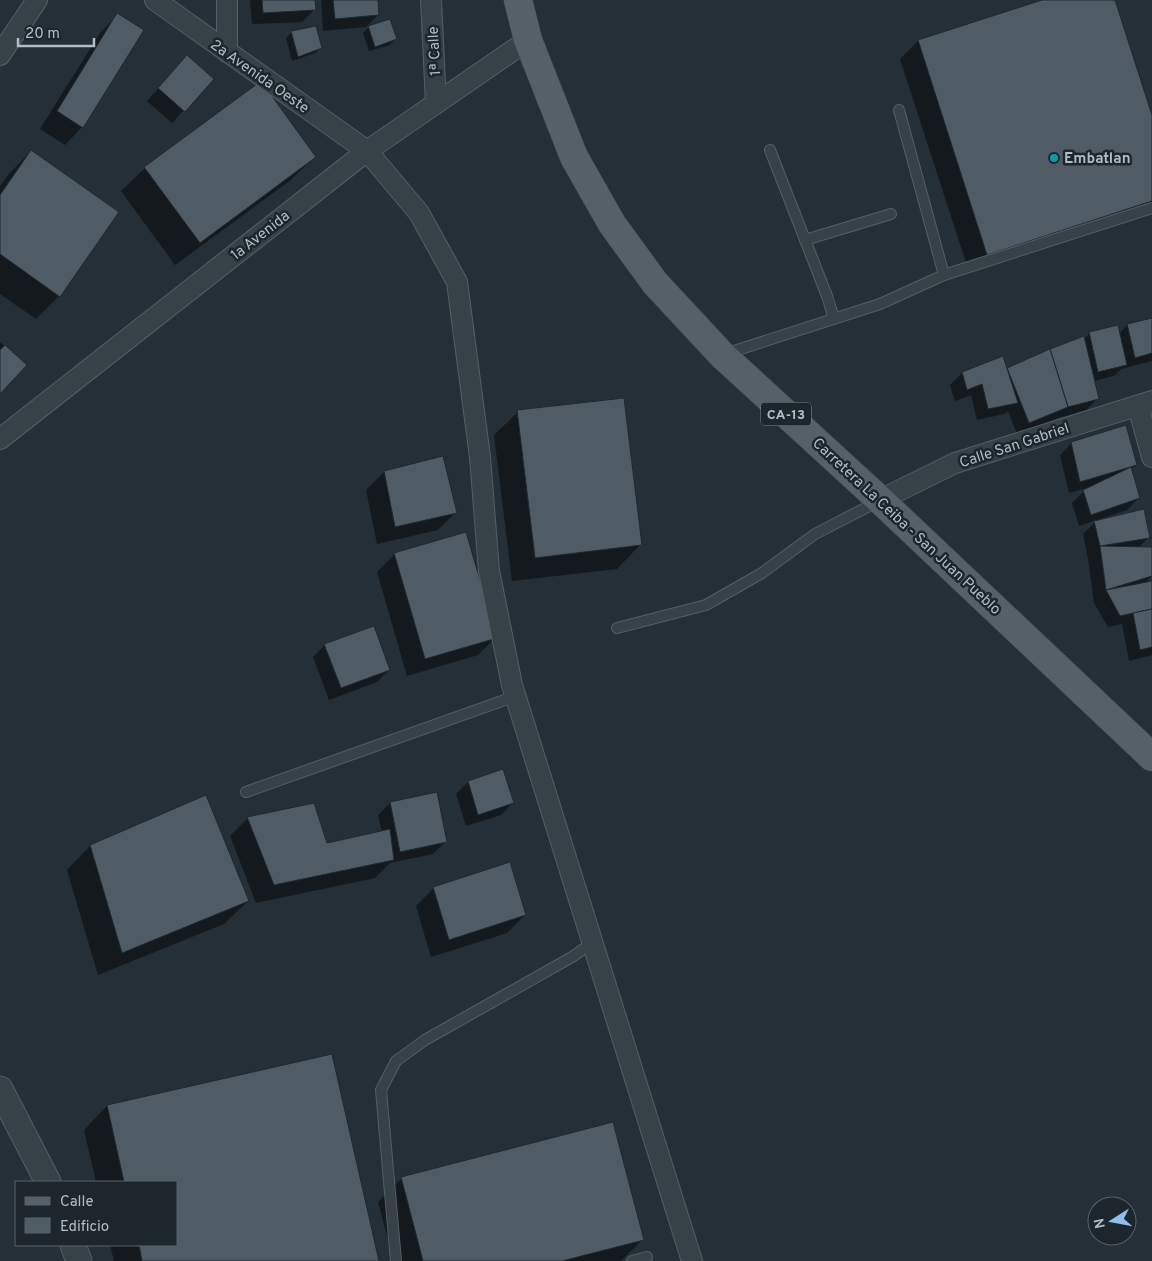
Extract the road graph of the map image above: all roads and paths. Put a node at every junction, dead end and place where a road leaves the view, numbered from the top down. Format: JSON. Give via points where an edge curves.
{"nodes":[{"id":1,"x":37,"y":0,"type":"edge"},
{"id":2,"x":155,"y":0,"type":"edge"},
{"id":3,"x":227,"y":0,"type":"edge"},
{"id":4,"x":431,"y":0,"type":"edge"},
{"id":5,"x":518,"y":0,"type":"edge"},
{"id":6,"x":528,"y":40,"type":"junction"},
{"id":7,"x":227,"y":52,"type":"junction"},
{"id":8,"x":0,"y":55,"type":"edge"},
{"id":9,"x":436,"y":102,"type":"junction"},
{"id":10,"x":899,"y":110,"type":"dead end"},
{"id":11,"x":770,"y":150,"type":"dead end"},
{"id":12,"x":367,"y":151,"type":"junction"},
{"id":13,"x":1152,"y":208,"type":"edge"},
{"id":14,"x":891,"y":214,"type":"dead end"},
{"id":15,"x":805,"y":240,"type":"junction"},
{"id":16,"x":944,"y":275,"type":"junction"},
{"id":17,"x":834,"y":319,"type":"junction"},
{"id":18,"x":722,"y":355,"type":"junction"},
{"id":19,"x":1145,"y":404,"type":"edge"},
{"id":20,"x":0,"y":440,"type":"edge"},
{"id":21,"x":1152,"y":456,"type":"edge"},
{"id":22,"x":880,"y":500,"type":"junction"},
{"id":23,"x":617,"y":628,"type":"dead end"},
{"id":24,"x":516,"y":696,"type":"junction"},
{"id":25,"x":1152,"y":757,"type":"edge"},
{"id":26,"x":246,"y":792,"type":"dead end"},
{"id":27,"x":592,"y":943,"type":"junction"},
{"id":28,"x":0,"y":1089,"type":"edge"},
{"id":29,"x":47,"y":1181,"type":"edge"},
{"id":30,"x":72,"y":1246,"type":"edge"},
{"id":31,"x":647,"y":1257,"type":"dead end"},
{"id":32,"x":79,"y":1261,"type":"edge"},
{"id":33,"x":396,"y":1261,"type":"edge"},
{"id":34,"x":632,"y":1261,"type":"edge"},
{"id":35,"x":692,"y":1261,"type":"edge"}],
"edges":[{"from":1,"to":8,"type":"street"},
{"from":2,"to":7,"type":"street","name":"2a Avenida Oeste"},
{"from":3,"to":7,"type":"street"},
{"from":4,"to":9,"type":"street","name":"1ª Calle"},
{"from":5,"to":6,"type":"main road","name":"Carretera La Ceiba - San Juan Pueblo","number":"CA-13"},
{"from":6,"to":9,"type":"street","name":"1a Avenida"},
{"from":6,"to":18,"type":"main road","name":"Carretera La Ceiba - San Juan Pueblo","number":"CA-13","via":[[574,157],[612,224],[655,283]]},
{"from":7,"to":12,"type":"street","name":"2a Avenida Oeste"},
{"from":9,"to":12,"type":"street","name":"1a Avenida"},
{"from":10,"to":16,"type":"lane"},
{"from":11,"to":15,"type":"lane"},
{"from":12,"to":20,"type":"street","name":"1a Avenida"},
{"from":12,"to":24,"type":"street","name":"2a Avenida Oeste","via":[[419,213],[457,282],[480,457],[489,571]]},
{"from":13,"to":16,"type":"lane"},
{"from":14,"to":15,"type":"lane"},
{"from":15,"to":17,"type":"lane"},
{"from":16,"to":17,"type":"lane","via":[[880,304]]},
{"from":17,"to":18,"type":"lane"},
{"from":18,"to":22,"type":"main road","name":"Carretera La Ceiba - San Juan Pueblo","number":"CA-13"},
{"from":19,"to":21,"type":"street"},
{"from":19,"to":22,"type":"street","name":"Calle San Gabriel","via":[[955,463]]},
{"from":22,"to":23,"type":"lane","via":[[815,534],[762,573],[706,606]]},
{"from":22,"to":25,"type":"main road","name":"Carretera La Ceiba - San Juan Pueblo","number":"CA-13"},
{"from":24,"to":26,"type":"lane"},
{"from":24,"to":27,"type":"street","name":"2a Avenida Oeste"},
{"from":27,"to":33,"type":"lane","via":[[425,1040],[396,1062],[381,1090]]},
{"from":27,"to":35,"type":"street","name":"2a Avenida Oeste"},
{"from":28,"to":29,"type":"street"},
{"from":30,"to":32,"type":"street"},
{"from":31,"to":34,"type":"lane"}]}
